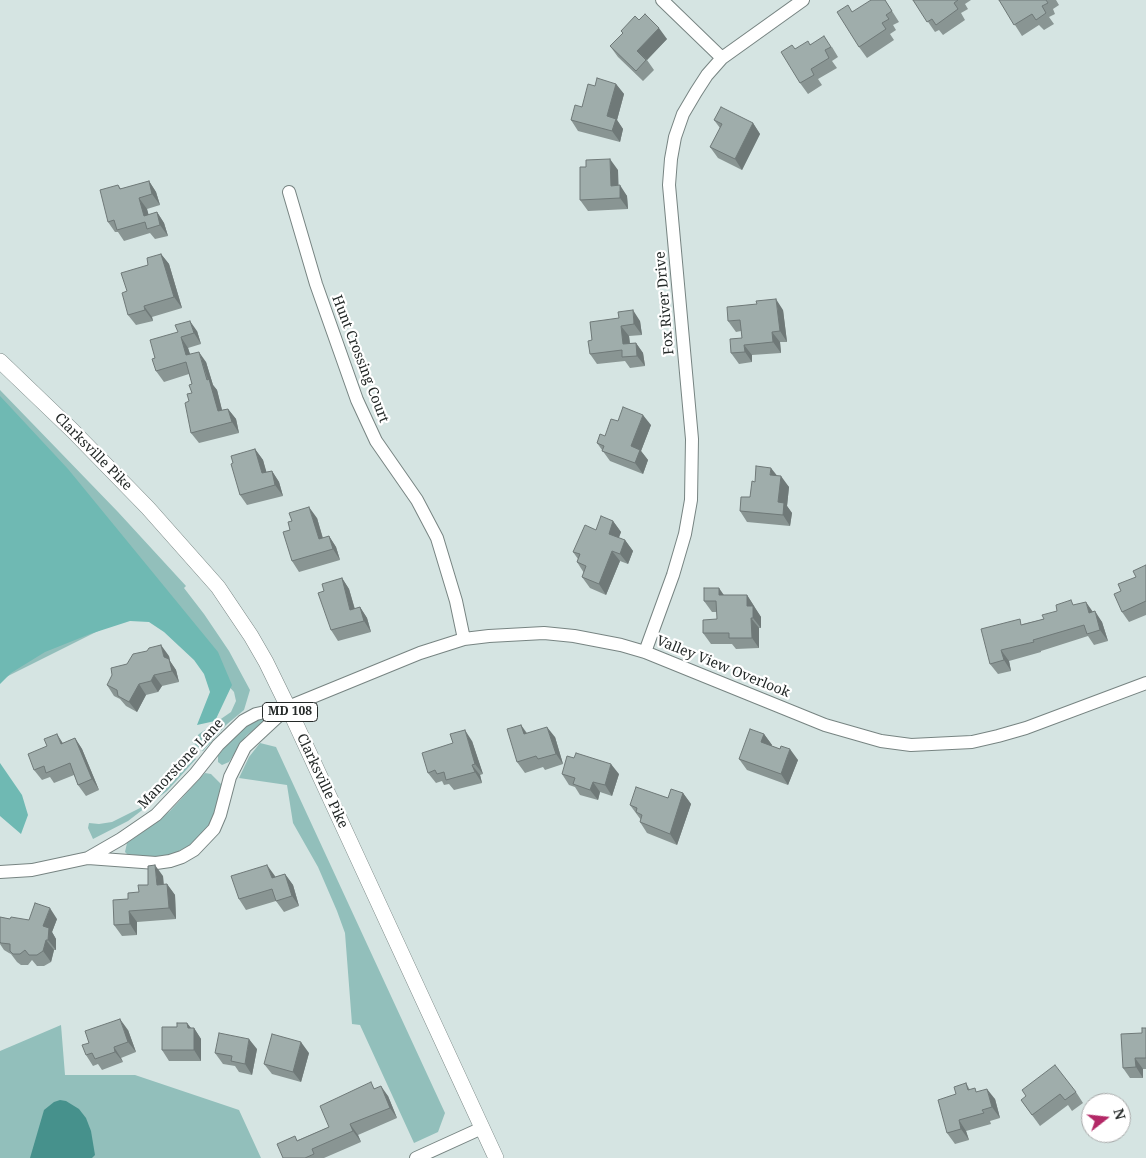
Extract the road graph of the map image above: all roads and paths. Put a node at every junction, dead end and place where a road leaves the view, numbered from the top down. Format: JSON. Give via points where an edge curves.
{"nodes":[{"id":1,"x":662,"y":0,"type":"edge"},
{"id":2,"x":803,"y":0,"type":"edge"},
{"id":3,"x":722,"y":58,"type":"junction"},
{"id":4,"x":290,"y":192,"type":"dead end"},
{"id":5,"x":0,"y":360,"type":"edge"},
{"id":6,"x":464,"y":639,"type":"junction"},
{"id":7,"x":645,"y":652,"type":"junction"},
{"id":8,"x":1146,"y":683,"type":"edge"},
{"id":9,"x":288,"y":707,"type":"junction"},
{"id":10,"x":88,"y":858,"type":"junction"},
{"id":11,"x":0,"y":872,"type":"edge"},
{"id":12,"x":482,"y":1128,"type":"junction"},
{"id":13,"x":416,"y":1158,"type":"edge"},
{"id":14,"x":496,"y":1158,"type":"edge"}],
"edges":[{"from":1,"to":3,"type":"street"},
{"from":2,"to":3,"type":"street","name":"Fox River Drive"},
{"from":3,"to":7,"type":"street","name":"Fox River Drive","via":[[707,75],[683,114],[671,159],[669,185],[692,439],[691,490],[685,534]]},
{"from":4,"to":6,"type":"street","name":"Hunt Crossing Court","via":[[316,284],[357,400],[376,441],[432,525],[445,562]]},
{"from":5,"to":9,"type":"main road","name":"Clarksville Pike","number":"MD 108","via":[[148,508],[218,587],[251,636]]},
{"from":6,"to":7,"type":"street","name":"Valley View Overlook","via":[[544,633]]},
{"from":6,"to":9,"type":"street","name":"Valley View Overlook","via":[[420,652]]},
{"from":7,"to":8,"type":"street","name":"Valley View Overlook","via":[[825,725],[873,740],[911,745],[972,742],[998,736]]},
{"from":9,"to":10,"type":"street","name":"Manorstone Lane","via":[[256,714],[243,721],[156,815]]},
{"from":9,"to":10,"type":"street","name":"Manorstone Lane","via":[[245,747],[230,777],[214,829],[194,850],[182,857],[156,863]]},
{"from":9,"to":12,"type":"main road","name":"Clarksville Pike","number":"MD 108"},
{"from":10,"to":11,"type":"street","name":"Manorstone Lane","via":[[32,870]]},
{"from":12,"to":13,"type":"street"},
{"from":12,"to":14,"type":"main road","name":"Clarksville Pike","number":"MD 108"}]}
